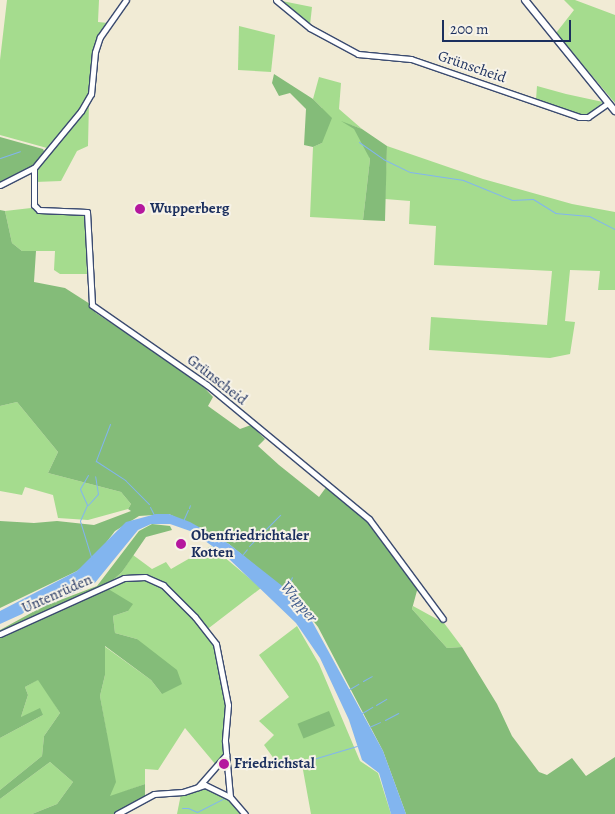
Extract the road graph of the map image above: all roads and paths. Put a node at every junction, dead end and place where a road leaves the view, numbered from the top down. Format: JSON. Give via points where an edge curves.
{"nodes":[{"id":1,"x":126,"y":0,"type":"edge"},
{"id":2,"x":276,"y":0,"type":"edge"},
{"id":3,"x":525,"y":0,"type":"edge"},
{"id":4,"x":608,"y":102,"type":"junction"},
{"id":5,"x":615,"y":110,"type":"edge"},
{"id":6,"x":34,"y":168,"type":"junction"},
{"id":7,"x":0,"y":185,"type":"edge"},
{"id":8,"x":443,"y":620,"type":"dead end"},
{"id":9,"x":0,"y":634,"type":"edge"},
{"id":10,"x":226,"y":755,"type":"junction"},
{"id":11,"x":198,"y":787,"type":"junction"},
{"id":12,"x":230,"y":798,"type":"junction"},
{"id":13,"x":117,"y":814,"type":"edge"},
{"id":14,"x":245,"y":814,"type":"edge"}],
"edges":[{"from":1,"to":6,"type":"street","via":[[100,37],[95,52],[92,94]]},
{"from":2,"to":4,"type":"street","name":"Grünscheid","via":[[310,28],[358,54],[411,59],[578,117],[588,117]]},
{"from":3,"to":4,"type":"street"},
{"from":4,"to":5,"type":"street"},
{"from":6,"to":7,"type":"street"},
{"from":6,"to":8,"type":"street","name":"Grünscheid","via":[[34,205],[39,210],[87,212],[92,304],[207,385],[266,438],[369,519]]},
{"from":9,"to":10,"type":"street","name":"Untenrüden","via":[[124,578],[145,577],[172,592],[214,640],[228,705]]},
{"from":10,"to":11,"type":"street"},
{"from":10,"to":12,"type":"street"},
{"from":11,"to":12,"type":"street","via":[[207,785]]},
{"from":11,"to":13,"type":"street","via":[[145,798]]},
{"from":12,"to":14,"type":"street"}]}
